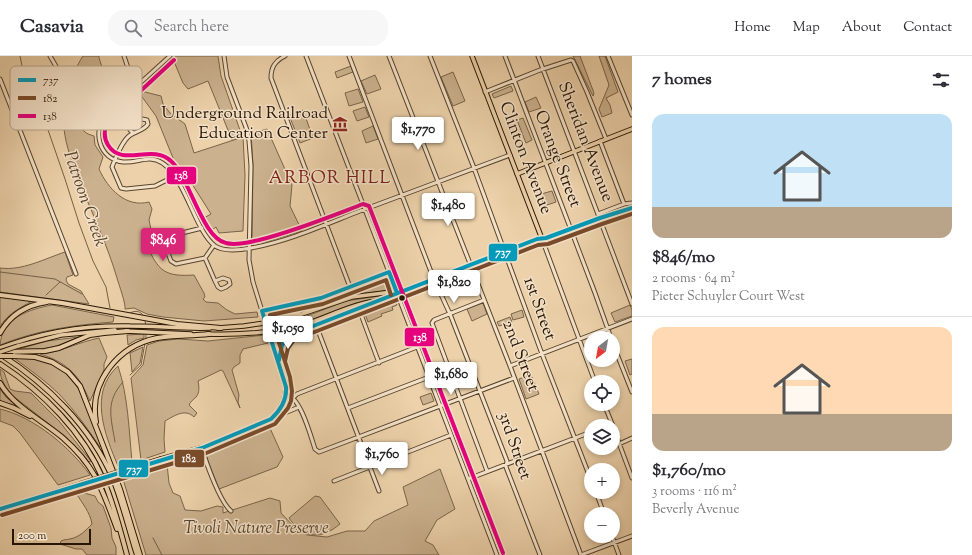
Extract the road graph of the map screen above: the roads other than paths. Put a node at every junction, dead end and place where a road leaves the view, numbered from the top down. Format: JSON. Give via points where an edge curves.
{"nodes":[{"id":1,"x":50,"y":56,"type":"edge"},
{"id":2,"x":124,"y":56,"type":"edge"},
{"id":3,"x":170,"y":56,"type":"edge"},
{"id":4,"x":224,"y":56,"type":"edge"},
{"id":5,"x":285,"y":56,"type":"edge"},
{"id":6,"x":306,"y":56,"type":"edge"},
{"id":7,"x":349,"y":56,"type":"edge"},
{"id":8,"x":389,"y":56,"type":"edge"},
{"id":9,"x":430,"y":56,"type":"edge"},
{"id":10,"x":472,"y":56,"type":"edge"},
{"id":11,"x":505,"y":56,"type":"edge"},
{"id":12,"x":538,"y":56,"type":"edge"},
{"id":13,"x":608,"y":56,"type":"edge"},
{"id":14,"x":56,"y":66,"type":"edge"},
{"id":15,"x":127,"y":66,"type":"edge"},
{"id":16,"x":543,"y":69,"type":"junction"},
{"id":17,"x":0,"y":79,"type":"edge"},
{"id":18,"x":142,"y":81,"type":"edge"},
{"id":19,"x":514,"y":81,"type":"junction"},
{"id":20,"x":485,"y":92,"type":"junction"},
{"id":21,"x":10,"y":105,"type":"edge"},
{"id":22,"x":632,"y":115,"type":"edge"},
{"id":23,"x":142,"y":119,"type":"edge"},
{"id":24,"x":142,"y":129,"type":"edge"},
{"id":25,"x":632,"y":129,"type":"edge"},
{"id":26,"x":20,"y":130,"type":"edge"},
{"id":27,"x":99,"y":130,"type":"edge"},
{"id":28,"x":130,"y":130,"type":"edge"},
{"id":29,"x":140,"y":130,"type":"edge"},
{"id":30,"x":133,"y":133,"type":"junction"},
{"id":31,"x":606,"y":139,"type":"junction"},
{"id":32,"x":600,"y":141,"type":"junction"},
{"id":33,"x":575,"y":152,"type":"junction"},
{"id":34,"x":510,"y":155,"type":"junction"},
{"id":35,"x":115,"y":160,"type":"junction"},
{"id":36,"x":545,"y":163,"type":"junction"},
{"id":37,"x":474,"y":168,"type":"junction"},
{"id":38,"x":517,"y":174,"type":"junction"},
{"id":39,"x":175,"y":176,"type":"junction"},
{"id":40,"x":438,"y":182,"type":"junction"},
{"id":41,"x":402,"y":196,"type":"junction"},
{"id":42,"x":632,"y":203,"type":"edge"},
{"id":43,"x":624,"y":204,"type":"junction"},
{"id":44,"x":632,"y":209,"type":"edge"},
{"id":45,"x":365,"y":210,"type":"junction"},
{"id":46,"x":599,"y":216,"type":"junction"},
{"id":47,"x":326,"y":224,"type":"junction"},
{"id":48,"x":202,"y":228,"type":"junction"},
{"id":49,"x":570,"y":229,"type":"junction"},
{"id":50,"x":542,"y":239,"type":"junction"},
{"id":51,"x":214,"y":245,"type":"junction"},
{"id":52,"x":249,"y":248,"type":"junction"},
{"id":53,"x":505,"y":252,"type":"junction"},
{"id":54,"x":205,"y":258,"type":"junction"},
{"id":55,"x":471,"y":266,"type":"junction"},
{"id":56,"x":389,"y":272,"type":"junction"},
{"id":57,"x":76,"y":274,"type":"dead end"},
{"id":58,"x":434,"y":279,"type":"junction"},
{"id":59,"x":215,"y":281,"type":"junction"},
{"id":60,"x":350,"y":287,"type":"junction"},
{"id":61,"x":397,"y":293,"type":"junction"},
{"id":62,"x":0,"y":295,"type":"edge"},
{"id":63,"x":484,"y":300,"type":"junction"},
{"id":64,"x":378,"y":301,"type":"junction"},
{"id":65,"x":57,"y":302,"type":"junction"},
{"id":66,"x":632,"y":304,"type":"edge"},
{"id":67,"x":359,"y":309,"type":"junction"},
{"id":68,"x":263,"y":313,"type":"junction"},
{"id":69,"x":450,"y":314,"type":"junction"},
{"id":70,"x":632,"y":319,"type":"edge"},
{"id":71,"x":272,"y":322,"type":"junction"},
{"id":72,"x":316,"y":325,"type":"junction"},
{"id":73,"x":220,"y":328,"type":"junction"},
{"id":74,"x":607,"y":328,"type":"junction"},
{"id":75,"x":128,"y":331,"type":"junction"},
{"id":76,"x":608,"y":331,"type":"edge"},
{"id":77,"x":0,"y":333,"type":"edge"},
{"id":78,"x":209,"y":334,"type":"junction"},
{"id":79,"x":290,"y":335,"type":"junction"},
{"id":80,"x":46,"y":336,"type":"junction"},
{"id":81,"x":272,"y":339,"type":"junction"},
{"id":82,"x":578,"y":340,"type":"junction"},
{"id":83,"x":417,"y":347,"type":"junction"},
{"id":84,"x":0,"y":348,"type":"edge"},
{"id":85,"x":0,"y":354,"type":"edge"},
{"id":86,"x":542,"y":354,"type":"junction"},
{"id":87,"x":279,"y":362,"type":"junction"},
{"id":88,"x":379,"y":362,"type":"junction"},
{"id":89,"x":620,"y":362,"type":"edge"},
{"id":90,"x":0,"y":364,"type":"edge"},
{"id":91,"x":510,"y":366,"type":"junction"},
{"id":92,"x":592,"y":375,"type":"edge"},
{"id":93,"x":429,"y":377,"type":"junction"},
{"id":94,"x":514,"y":378,"type":"junction"},
{"id":95,"x":337,"y":379,"type":"junction"},
{"id":96,"x":0,"y":384,"type":"edge"},
{"id":97,"x":480,"y":391,"type":"junction"},
{"id":98,"x":632,"y":392,"type":"edge"},
{"id":99,"x":286,"y":394,"type":"junction"},
{"id":100,"x":293,"y":398,"type":"junction"},
{"id":101,"x":460,"y":399,"type":"junction"},
{"id":102,"x":0,"y":403,"type":"edge"},
{"id":103,"x":440,"y":406,"type":"junction"},
{"id":104,"x":299,"y":407,"type":"junction"},
{"id":105,"x":348,"y":408,"type":"junction"},
{"id":106,"x":275,"y":416,"type":"junction"},
{"id":107,"x":50,"y":427,"type":"junction"},
{"id":108,"x":99,"y":433,"type":"junction"},
{"id":109,"x":451,"y":435,"type":"junction"},
{"id":110,"x":584,"y":435,"type":"edge"},
{"id":111,"x":358,"y":437,"type":"junction"},
{"id":112,"x":575,"y":438,"type":"junction"},
{"id":113,"x":632,"y":438,"type":"edge"},
{"id":114,"x":620,"y":444,"type":"edge"},
{"id":115,"x":620,"y":447,"type":"edge"},
{"id":116,"x":202,"y":448,"type":"junction"},
{"id":117,"x":542,"y":451,"type":"junction"},
{"id":118,"x":585,"y":463,"type":"edge"},
{"id":119,"x":506,"y":464,"type":"junction"},
{"id":120,"x":370,"y":466,"type":"junction"},
{"id":121,"x":487,"y":471,"type":"junction"},
{"id":122,"x":632,"y":478,"type":"edge"},
{"id":123,"x":468,"y":479,"type":"junction"},
{"id":124,"x":334,"y":481,"type":"dead end"},
{"id":125,"x":379,"y":491,"type":"dead end"},
{"id":126,"x":0,"y":510,"type":"edge"},
{"id":127,"x":231,"y":511,"type":"dead end"},
{"id":128,"x":632,"y":536,"type":"edge"},
{"id":129,"x":620,"y":541,"type":"edge"},
{"id":130,"x":615,"y":543,"type":"joint"},
{"id":131,"x":127,"y":553,"type":"edge"},
{"id":132,"x":137,"y":555,"type":"edge"},
{"id":133,"x":140,"y":555,"type":"edge"},
{"id":134,"x":497,"y":555,"type":"edge"},
{"id":135,"x":540,"y":555,"type":"edge"},
{"id":136,"x":581,"y":555,"type":"edge"},
{"id":137,"x":619,"y":555,"type":"edge"}],
"edges":[{"from":1,"to":14,"type":"street"},
{"from":2,"to":15,"type":"street"},
{"from":3,"to":18,"type":"street"},
{"from":4,"to":52,"type":"street","via":[[227,77],[249,141]]},
{"from":5,"to":47,"type":"street","via":[[274,64],[271,78]]},
{"from":6,"to":45,"type":"street"},
{"from":7,"to":41,"type":"street","name":"3rd Street"},
{"from":8,"to":40,"type":"street","name":"2nd Street"},
{"from":9,"to":37,"type":"street","name":"1st Street"},
{"from":10,"to":20,"type":"main road","name":"Clinton Avenue"},
{"from":11,"to":19,"type":"street","name":"Orange Street"},
{"from":12,"to":16,"type":"street","name":"Sheridan Avenue"},
{"from":13,"to":22,"type":"street"},
{"from":16,"to":19,"type":"street"},
{"from":16,"to":31,"type":"street","via":[[565,61],[573,62]]},
{"from":16,"to":33,"type":"street","name":"Sheridan Avenue"},
{"from":17,"to":21,"type":"street"},
{"from":19,"to":20,"type":"street"},
{"from":19,"to":36,"type":"street","name":"Orange Street"},
{"from":20,"to":34,"type":"main road","name":"Clinton Avenue"},
{"from":23,"to":24,"type":"street","via":[[147,120],[148,124]]},
{"from":25,"to":31,"type":"main road"},
{"from":26,"to":57,"type":"street"},
{"from":27,"to":35,"type":"street","via":[[99,142],[107,155]]},
{"from":28,"to":30,"type":"street"},
{"from":29,"to":30,"type":"street"},
{"from":30,"to":35,"type":"street","via":[[123,143]]},
{"from":31,"to":32,"type":"main road"},
{"from":32,"to":33,"type":"main road"},
{"from":32,"to":43,"type":"street"},
{"from":33,"to":36,"type":"main road"},
{"from":33,"to":46,"type":"street","name":"Sheridan Avenue"},
{"from":34,"to":37,"type":"street"},
{"from":34,"to":38,"type":"main road","name":"Clinton Avenue"},
{"from":35,"to":39,"type":"street","via":[[158,160]]},
{"from":35,"to":39,"type":"street","via":[[113,170],[119,185],[124,189],[159,185]]},
{"from":36,"to":38,"type":"main road"},
{"from":36,"to":49,"type":"street","name":"Orange Street"},
{"from":37,"to":40,"type":"street"},
{"from":37,"to":53,"type":"street","name":"1st Street"},
{"from":38,"to":50,"type":"main road","name":"Clinton Avenue"},
{"from":39,"to":48,"type":"street"},
{"from":40,"to":41,"type":"street"},
{"from":40,"to":55,"type":"street","name":"2nd Street"},
{"from":41,"to":45,"type":"street"},
{"from":41,"to":58,"type":"street","name":"3rd Street"},
{"from":42,"to":43,"type":"street"},
{"from":43,"to":46,"type":"street"},
{"from":44,"to":46,"type":"main road"},
{"from":44,"to":46,"type":"street","via":[[606,219]]},
{"from":45,"to":47,"type":"street"},
{"from":45,"to":56,"type":"street"},
{"from":46,"to":49,"type":"main road"},
{"from":46,"to":66,"type":"street","name":"Sheridan Avenue"},
{"from":47,"to":52,"type":"street","via":[[290,238]]},
{"from":47,"to":60,"type":"street"},
{"from":48,"to":51,"type":"street"},
{"from":48,"to":54,"type":"street","via":[[172,236],[165,245],[174,264]]},
{"from":49,"to":50,"type":"main road"},
{"from":49,"to":74,"type":"street","name":"Orange Street"},
{"from":50,"to":53,"type":"main road"},
{"from":50,"to":82,"type":"street","name":"Clinton Avenue"},
{"from":51,"to":52,"type":"street","via":[[228,250]]},
{"from":51,"to":54,"type":"street"},
{"from":52,"to":68,"type":"street","via":[[253,282]]},
{"from":53,"to":55,"type":"main road"},
{"from":53,"to":86,"type":"street","name":"1st Street"},
{"from":54,"to":59,"type":"street"},
{"from":55,"to":58,"type":"main road"},
{"from":55,"to":63,"type":"street","name":"2nd Street"},
{"from":56,"to":60,"type":"main road"},
{"from":56,"to":61,"type":"main road"},
{"from":58,"to":61,"type":"main road"},
{"from":58,"to":69,"type":"street","name":"3rd Street"},
{"from":59,"to":59,"type":"street","via":[[221,289],[230,284],[226,278]]},
{"from":60,"to":68,"type":"main road"},
{"from":60,"to":71,"type":"main road","via":[[342,294]]},
{"from":61,"to":64,"type":"main road"},
{"from":61,"to":71,"type":"main road","via":[[352,297]]},
{"from":61,"to":83,"type":"street"},
{"from":62,"to":65,"type":"highway"},
{"from":63,"to":69,"type":"street"},
{"from":63,"to":91,"type":"street","name":"2nd Street"},
{"from":64,"to":67,"type":"main road"},
{"from":64,"to":78,"type":"main road","via":[[359,304],[287,328],[253,333]]},
{"from":65,"to":73,"type":"highway","via":[[177,324]]},
{"from":65,"to":77,"type":"highway","via":[[39,304],[19,312],[9,320]]},
{"from":67,"to":72,"type":"main road"},
{"from":67,"to":88,"type":"street"},
{"from":68,"to":81,"type":"main road","bridge":true},
{"from":69,"to":97,"type":"street","name":"3rd Street"},
{"from":69,"to":101,"type":"street","via":[[432,323]]},
{"from":70,"to":74,"type":"street"},
{"from":71,"to":73,"type":"main road"},
{"from":72,"to":79,"type":"main road"},
{"from":72,"to":95,"type":"street"},
{"from":73,"to":80,"type":"main road","via":[[111,326],[80,328]]},
{"from":74,"to":76,"type":"street","name":"Orange Street"},
{"from":74,"to":82,"type":"street"},
{"from":75,"to":78,"type":"main road"},
{"from":75,"to":80,"type":"main road"},
{"from":75,"to":85,"type":"highway","bridge":true,"via":[[90,335],[49,351]]},
{"from":78,"to":108,"type":"highway","via":[[162,337],[143,342],[130,348],[116,360],[100,384],[96,399]]},
{"from":79,"to":81,"type":"main road"},
{"from":79,"to":87,"type":"main road","via":[[281,347]]},
{"from":80,"to":84,"type":"main road"},
{"from":80,"to":85,"type":"main road","bridge":true},
{"from":81,"to":87,"type":"main road"},
{"from":82,"to":86,"type":"street"},
{"from":82,"to":92,"type":"street","name":"Clinton Avenue"},
{"from":83,"to":88,"type":"street"},
{"from":83,"to":93,"type":"street"},
{"from":85,"to":108,"type":"highway","bridge":true,"via":[[42,358],[68,372],[81,389]]},
{"from":85,"to":132,"type":"highway","via":[[24,370],[52,395],[93,443],[113,480]]},
{"from":86,"to":91,"type":"street"},
{"from":86,"to":112,"type":"street","name":"1st Street"},
{"from":87,"to":99,"type":"main road"},
{"from":88,"to":95,"type":"street"},
{"from":89,"to":98,"type":"street"},
{"from":90,"to":131,"type":"highway","via":[[44,399],[64,419],[86,448],[106,487]]},
{"from":91,"to":94,"type":"street","name":"2nd Street"},
{"from":93,"to":103,"type":"street"},
{"from":93,"to":105,"type":"street"},
{"from":94,"to":97,"type":"street"},
{"from":94,"to":117,"type":"street","name":"2nd Street"},
{"from":95,"to":100,"type":"street","via":[[297,394]]},
{"from":95,"to":105,"type":"street"},
{"from":96,"to":107,"type":"highway","via":[[13,400]]},
{"from":97,"to":101,"type":"street"},
{"from":97,"to":119,"type":"street","name":"3rd Street"},
{"from":99,"to":100,"type":"street"},
{"from":99,"to":106,"type":"main road"},
{"from":100,"to":104,"type":"street"},
{"from":101,"to":103,"type":"street"},
{"from":101,"to":121,"type":"street"},
{"from":102,"to":107,"type":"highway","via":[[18,409]]},
{"from":103,"to":109,"type":"street"},
{"from":103,"to":111,"type":"street"},
{"from":104,"to":106,"type":"street"},
{"from":104,"to":111,"type":"street","via":[[317,451]]},
{"from":105,"to":111,"type":"street"},
{"from":106,"to":116,"type":"main road","via":[[262,424]]},
{"from":107,"to":131,"type":"highway","via":[[74,448],[95,474]]},
{"from":108,"to":133,"type":"highway","via":[[124,500]]},
{"from":109,"to":120,"type":"street"},
{"from":109,"to":123,"type":"street"},
{"from":110,"to":112,"type":"street"},
{"from":111,"to":120,"type":"street"},
{"from":112,"to":117,"type":"street"},
{"from":112,"to":118,"type":"street","name":"1st Street"},
{"from":113,"to":114,"type":"street"},
{"from":115,"to":122,"type":"street"},
{"from":116,"to":126,"type":"main road","bridge":true},
{"from":116,"to":127,"type":"street","via":[[220,496]]},
{"from":117,"to":119,"type":"street"},
{"from":117,"to":136,"type":"street","name":"2nd Street"},
{"from":119,"to":121,"type":"street"},
{"from":119,"to":135,"type":"street","name":"3rd Street"},
{"from":120,"to":124,"type":"street"},
{"from":120,"to":125,"type":"street"},
{"from":121,"to":123,"type":"street"},
{"from":123,"to":134,"type":"street"},
{"from":128,"to":129,"type":"street"},
{"from":130,"to":136,"type":"street"},
{"from":130,"to":137,"type":"street"}]}
